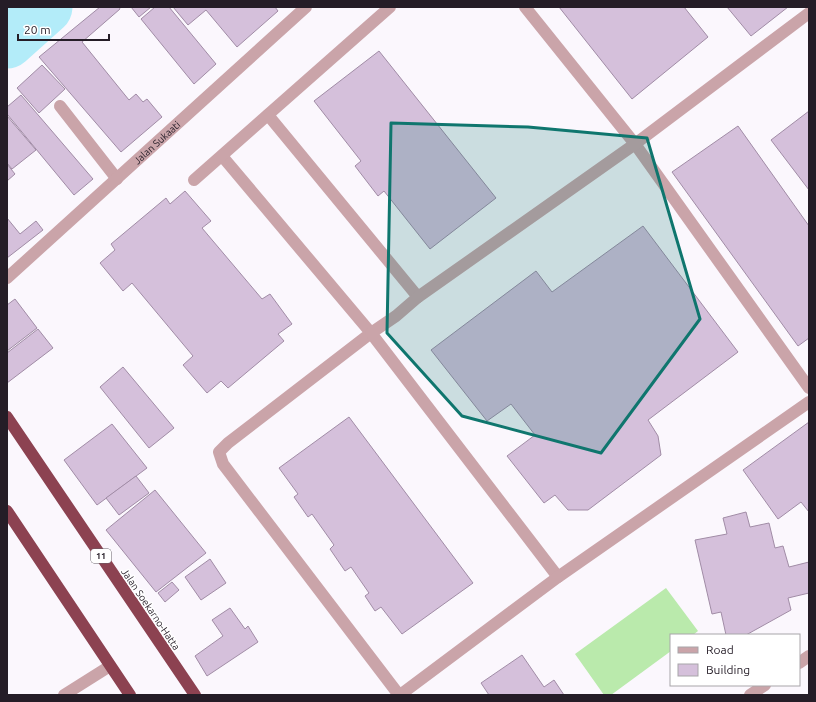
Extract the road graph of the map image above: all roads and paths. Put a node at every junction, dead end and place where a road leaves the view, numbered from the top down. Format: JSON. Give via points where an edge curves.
{"nodes":[{"id":1,"x":306,"y":7,"type":"edge"},
{"id":2,"x":390,"y":7,"type":"edge"},
{"id":3,"x":525,"y":7,"type":"edge"},
{"id":4,"x":809,"y":13,"type":"edge"},
{"id":5,"x":60,"y":106,"type":"dead end"},
{"id":6,"x":268,"y":115,"type":"junction"},
{"id":7,"x":635,"y":144,"type":"junction"},
{"id":8,"x":222,"y":156,"type":"junction"},
{"id":9,"x":117,"y":178,"type":"junction"},
{"id":10,"x":194,"y":180,"type":"dead end"},
{"id":11,"x":7,"y":278,"type":"edge"},
{"id":12,"x":418,"y":297,"type":"junction"},
{"id":13,"x":371,"y":333,"type":"junction"},
{"id":14,"x":809,"y":388,"type":"edge"},
{"id":15,"x":809,"y":402,"type":"edge"},
{"id":16,"x":7,"y":417,"type":"edge"},
{"id":17,"x":7,"y":511,"type":"edge"},
{"id":18,"x":558,"y":577,"type":"junction"},
{"id":19,"x":809,"y":656,"type":"edge"},
{"id":20,"x":800,"y":662,"type":"edge"},
{"id":21,"x":110,"y":666,"type":"junction"},
{"id":22,"x":764,"y":686,"type":"edge"},
{"id":23,"x":64,"y":695,"type":"edge"},
{"id":24,"x":130,"y":695,"type":"edge"},
{"id":25,"x":195,"y":695,"type":"edge"},
{"id":26,"x":399,"y":695,"type":"edge"},
{"id":27,"x":750,"y":695,"type":"edge"}],
"edges":[{"from":1,"to":9,"type":"street","name":"Jalan Sukaati"},
{"from":2,"to":6,"type":"street"},
{"from":3,"to":7,"type":"street"},
{"from":4,"to":7,"type":"street"},
{"from":5,"to":9,"type":"street"},
{"from":6,"to":8,"type":"street"},
{"from":6,"to":12,"type":"street"},
{"from":7,"to":12,"type":"street"},
{"from":7,"to":14,"type":"street"},
{"from":8,"to":10,"type":"street"},
{"from":8,"to":13,"type":"street"},
{"from":9,"to":11,"type":"street","name":"Jalan Sukaati"},
{"from":12,"to":13,"type":"street"},
{"from":13,"to":18,"type":"street"},
{"from":13,"to":26,"type":"street","via":[[219,452],[223,464]]},
{"from":15,"to":18,"type":"street"},
{"from":16,"to":25,"type":"highway","name":"Jalan Soekarno-Hatta","number":"11"},
{"from":17,"to":21,"type":"highway"},
{"from":18,"to":26,"type":"street"},
{"from":19,"to":20,"type":"street"},
{"from":21,"to":23,"type":"street"},
{"from":21,"to":24,"type":"highway"},
{"from":22,"to":27,"type":"street"}]}
